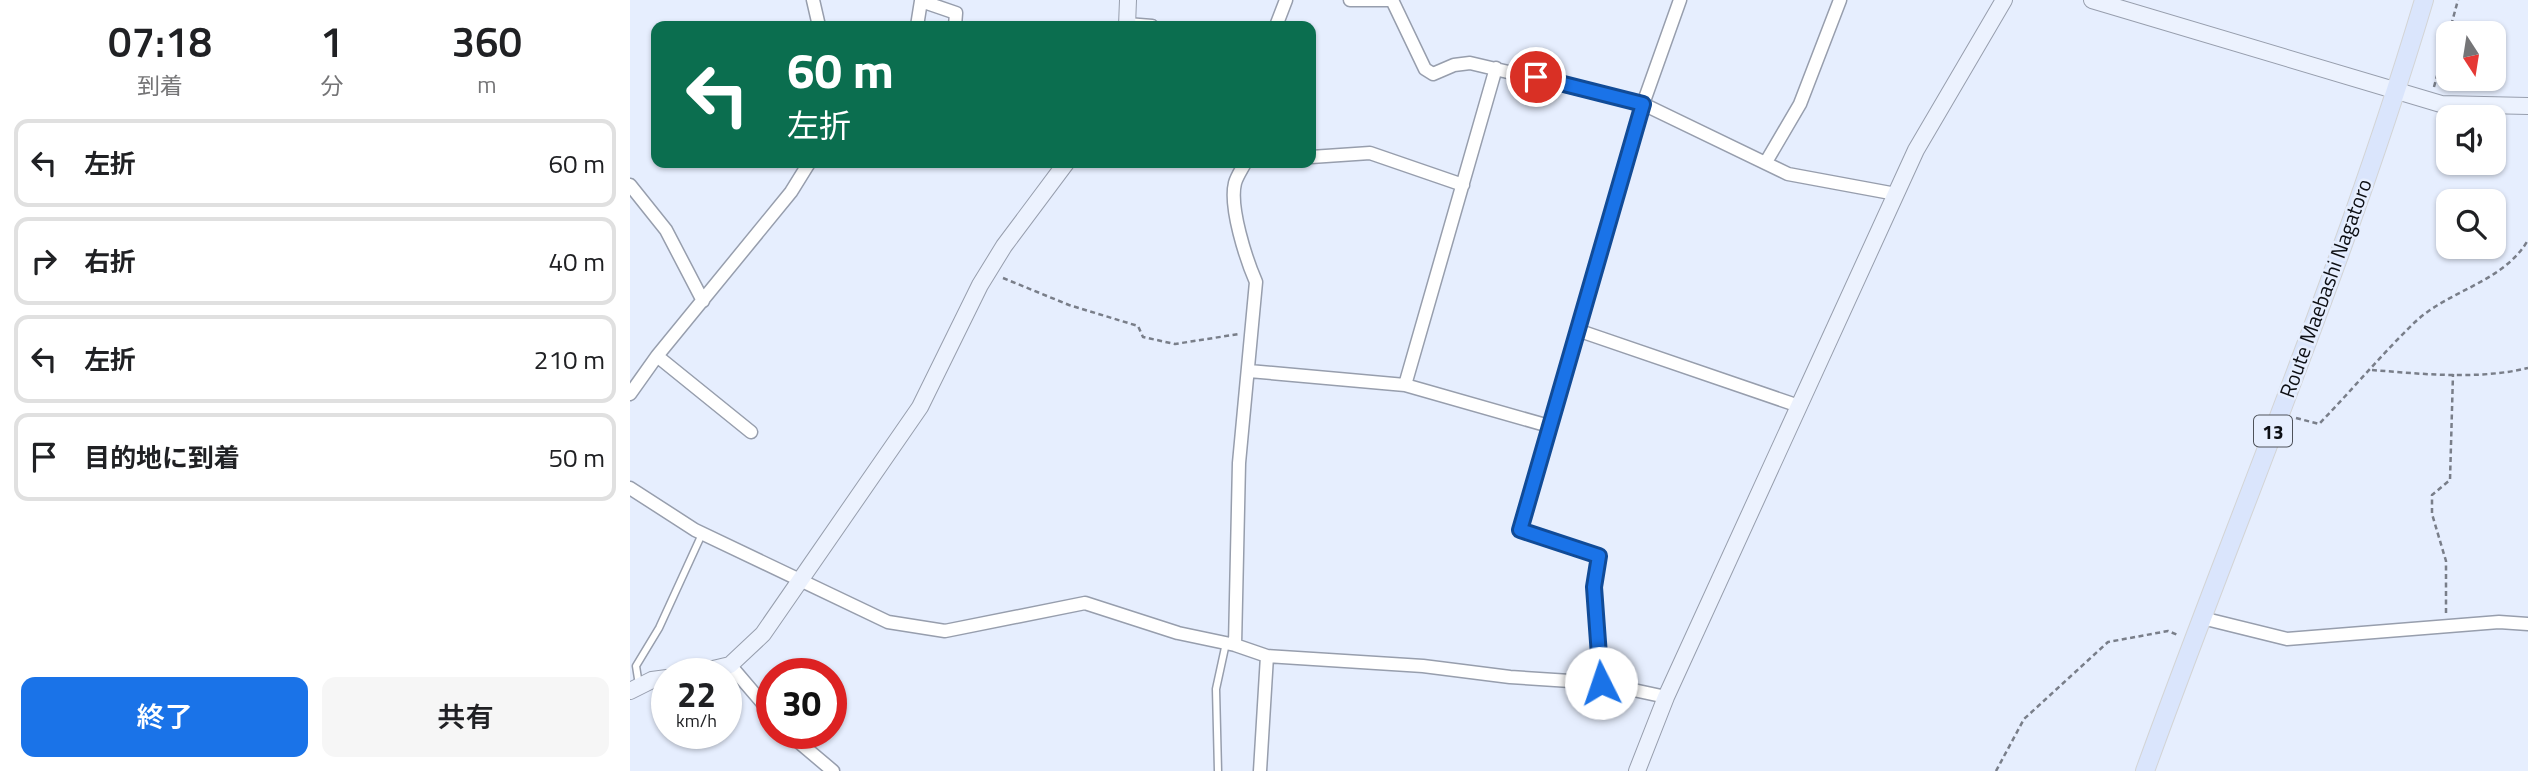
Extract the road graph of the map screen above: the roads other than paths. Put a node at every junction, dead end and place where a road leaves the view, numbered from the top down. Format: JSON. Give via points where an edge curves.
{"nodes":[{"id":1,"x":813,"y":0,"type":"edge"},
{"id":2,"x":1128,"y":0,"type":"edge"},
{"id":3,"x":1286,"y":0,"type":"edge"},
{"id":4,"x":1350,"y":0,"type":"edge"},
{"id":5,"x":1391,"y":0,"type":"edge"},
{"id":6,"x":1680,"y":0,"type":"edge"},
{"id":7,"x":1840,"y":0,"type":"edge"},
{"id":8,"x":2004,"y":0,"type":"edge"},
{"id":9,"x":2092,"y":0,"type":"edge"},
{"id":10,"x":2424,"y":0,"type":"edge"},
{"id":11,"x":818,"y":21,"type":"edge"},
{"id":12,"x":919,"y":21,"type":"edge"},
{"id":13,"x":955,"y":21,"type":"edge"},
{"id":14,"x":1127,"y":21,"type":"edge"},
{"id":15,"x":1278,"y":21,"type":"edge"},
{"id":16,"x":1496,"y":68,"type":"junction"},
{"id":17,"x":2397,"y":90,"type":"junction"},
{"id":18,"x":1643,"y":104,"type":"junction"},
{"id":19,"x":2528,"y":106,"type":"edge"},
{"id":20,"x":1316,"y":157,"type":"edge"},
{"id":21,"x":1766,"y":162,"type":"junction"},
{"id":22,"x":806,"y":168,"type":"edge"},
{"id":23,"x":1062,"y":168,"type":"edge"},
{"id":24,"x":1243,"y":168,"type":"edge"},
{"id":25,"x":630,"y":185,"type":"edge"},
{"id":26,"x":1463,"y":185,"type":"junction"},
{"id":27,"x":1896,"y":194,"type":"junction"},
{"id":28,"x":703,"y":301,"type":"junction"},
{"id":29,"x":1580,"y":331,"type":"junction"},
{"id":30,"x":657,"y":356,"type":"junction"},
{"id":31,"x":1249,"y":371,"type":"junction"},
{"id":32,"x":1405,"y":385,"type":"junction"},
{"id":33,"x":630,"y":394,"type":"edge"},
{"id":34,"x":1799,"y":406,"type":"junction"},
{"id":35,"x":1549,"y":426,"type":"junction"},
{"id":36,"x":751,"y":432,"type":"dead end"},
{"id":37,"x":630,"y":488,"type":"edge"},
{"id":38,"x":702,"y":534,"type":"junction"},
{"id":39,"x":800,"y":578,"type":"junction"},
{"id":40,"x":2202,"y":618,"type":"junction"},
{"id":41,"x":2528,"y":624,"type":"edge"},
{"id":42,"x":1231,"y":644,"type":"junction"},
{"id":43,"x":1267,"y":656,"type":"junction"},
{"id":44,"x":737,"y":658,"type":"edge"},
{"id":45,"x":742,"y":679,"type":"edge"},
{"id":46,"x":651,"y":683,"type":"edge"},
{"id":47,"x":1601,"y":683,"type":"junction"},
{"id":48,"x":634,"y":689,"type":"edge"},
{"id":49,"x":756,"y":695,"type":"edge"},
{"id":50,"x":1666,"y":696,"type":"junction"},
{"id":51,"x":807,"y":749,"type":"edge"},
{"id":52,"x":833,"y":771,"type":"edge"},
{"id":53,"x":1218,"y":771,"type":"edge"},
{"id":54,"x":1260,"y":771,"type":"edge"},
{"id":55,"x":1637,"y":771,"type":"edge"},
{"id":56,"x":2145,"y":771,"type":"edge"}],
"edges":[{"from":1,"to":11,"type":"street"},
{"from":2,"to":14,"type":"street"},
{"from":3,"to":15,"type":"street"},
{"from":4,"to":5,"type":"street"},
{"from":5,"to":16,"type":"street","via":[[1425,69],[1433,75],[1470,63]]},
{"from":6,"to":18,"type":"street"},
{"from":7,"to":21,"type":"street","via":[[1800,104]]},
{"from":8,"to":27,"type":"street","via":[[1916,150]]},
{"from":9,"to":17,"type":"street"},
{"from":10,"to":17,"type":"main road","name":"Route Maebashi Nagatoro","number":"13"},
{"from":12,"to":13,"type":"street","via":[[921,1],[956,13]]},
{"from":16,"to":18,"type":"street"},
{"from":16,"to":26,"type":"street"},
{"from":17,"to":19,"type":"street","via":[[2441,104]]},
{"from":17,"to":40,"type":"main road","name":"Route Maebashi Nagatoro","number":"13"},
{"from":18,"to":21,"type":"street"},
{"from":18,"to":29,"type":"street"},
{"from":20,"to":26,"type":"street","via":[[1370,153]]},
{"from":21,"to":27,"type":"street","via":[[1788,174]]},
{"from":22,"to":28,"type":"street"},
{"from":23,"to":39,"type":"street","via":[[988,272],[920,407]]},
{"from":24,"to":31,"type":"street","via":[[1235,184],[1236,208],[1256,282]]},
{"from":25,"to":28,"type":"street","via":[[666,230]]},
{"from":26,"to":32,"type":"street"},
{"from":27,"to":34,"type":"street"},
{"from":28,"to":30,"type":"street"},
{"from":29,"to":34,"type":"street"},
{"from":29,"to":35,"type":"street"},
{"from":30,"to":33,"type":"street"},
{"from":30,"to":36,"type":"street"},
{"from":31,"to":32,"type":"street"},
{"from":31,"to":42,"type":"street","via":[[1239,463]]},
{"from":32,"to":35,"type":"street"},
{"from":34,"to":50,"type":"street"},
{"from":35,"to":47,"type":"street","via":[[1520,530],[1599,556],[1594,587]]},
{"from":37,"to":38,"type":"street"},
{"from":38,"to":39,"type":"street"},
{"from":38,"to":48,"type":"lane","via":[[659,628],[636,666]]},
{"from":39,"to":42,"type":"street","via":[[888,622],[934,630],[985,624],[1078,603]]},
{"from":39,"to":44,"type":"street","via":[[762,634]]},
{"from":40,"to":41,"type":"street","via":[[2287,639],[2499,622]]},
{"from":40,"to":56,"type":"main road","name":"Route Maebashi Nagatoro","number":"13"},
{"from":42,"to":43,"type":"street"},
{"from":42,"to":53,"type":"lane","via":[[1216,689]]},
{"from":43,"to":47,"type":"street"},
{"from":43,"to":54,"type":"street"},
{"from":45,"to":49,"type":"street"},
{"from":46,"to":48,"type":"street"},
{"from":47,"to":50,"type":"street"},
{"from":50,"to":55,"type":"street"},
{"from":51,"to":52,"type":"street"}]}
